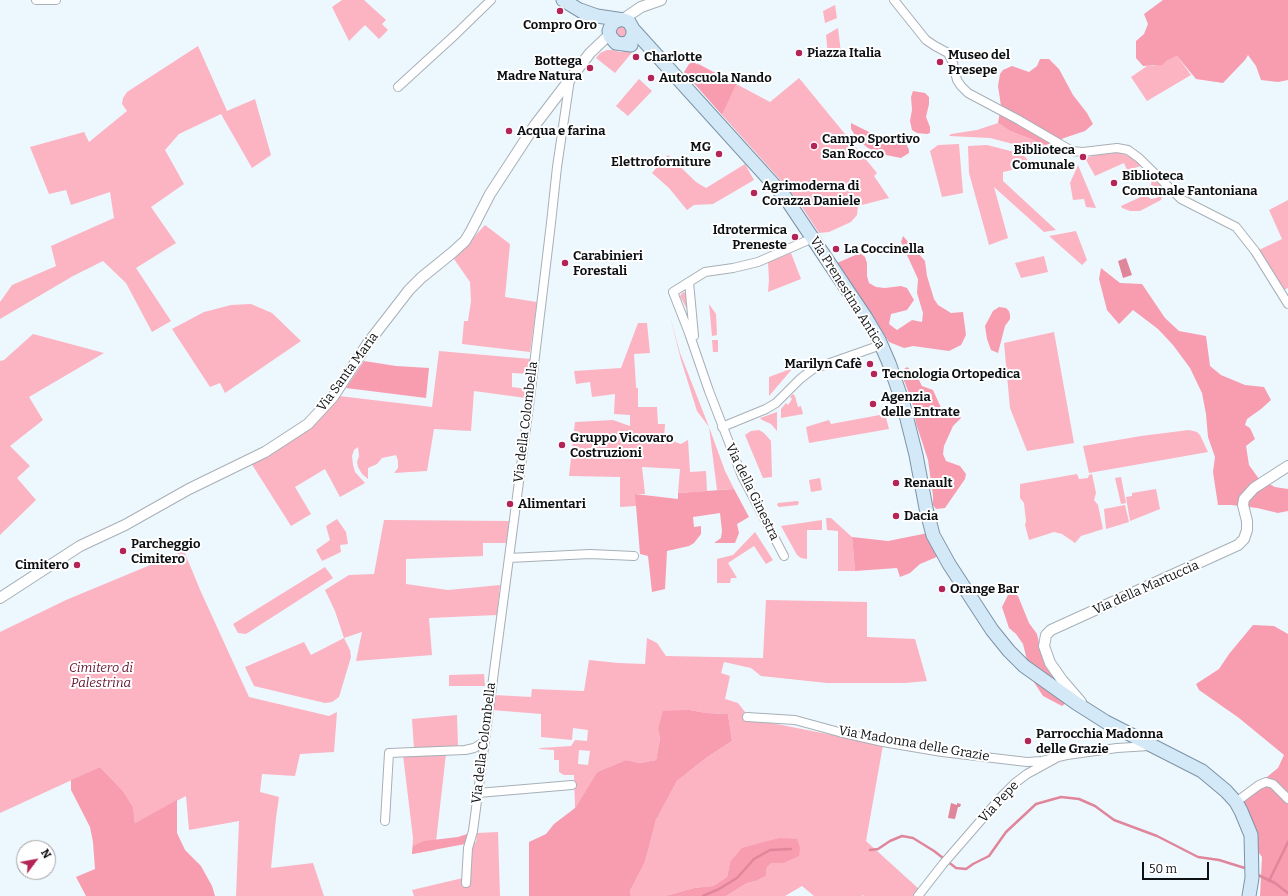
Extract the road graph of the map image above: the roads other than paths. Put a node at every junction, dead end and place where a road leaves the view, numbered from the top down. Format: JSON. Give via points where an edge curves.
{"nodes":[{"id":1,"x":36,"y":0,"type":"edge"},
{"id":2,"x":56,"y":0,"type":"edge"},
{"id":3,"x":491,"y":0,"type":"edge"},
{"id":4,"x":563,"y":0,"type":"edge"},
{"id":5,"x":661,"y":0,"type":"edge"},
{"id":6,"x":894,"y":0,"type":"edge"},
{"id":7,"x":580,"y":10,"type":"junction"},
{"id":8,"x":628,"y":25,"type":"junction"},
{"id":9,"x":609,"y":34,"type":"junction"},
{"id":10,"x":622,"y":44,"type":"junction"},
{"id":11,"x":650,"y":49,"type":"junction"},
{"id":12,"x":593,"y":50,"type":"junction"},
{"id":13,"x":570,"y":79,"type":"junction"},
{"id":14,"x":398,"y":87,"type":"dead end"},
{"id":15,"x":813,"y":238,"type":"junction"},
{"id":16,"x":689,"y":282,"type":"junction"},
{"id":17,"x":1288,"y":304,"type":"edge"},
{"id":18,"x":881,"y":345,"type":"junction"},
{"id":19,"x":695,"y":347,"type":"junction"},
{"id":20,"x":722,"y":427,"type":"junction"},
{"id":21,"x":1288,"y":466,"type":"edge"},
{"id":22,"x":634,"y":556,"type":"dead end"},
{"id":23,"x":784,"y":556,"type":"dead end"},
{"id":24,"x":508,"y":558,"type":"junction"},
{"id":25,"x":0,"y":598,"type":"edge"},
{"id":26,"x":1092,"y":714,"type":"junction"},
{"id":27,"x":747,"y":717,"type":"dead end"},
{"id":28,"x":484,"y":742,"type":"junction"},
{"id":29,"x":1154,"y":746,"type":"junction"},
{"id":30,"x":1058,"y":757,"type":"junction"},
{"id":31,"x":572,"y":785,"type":"dead end"},
{"id":32,"x":478,"y":793,"type":"junction"},
{"id":33,"x":1288,"y":799,"type":"edge"},
{"id":34,"x":1236,"y":802,"type":"junction"},
{"id":35,"x":385,"y":821,"type":"dead end"},
{"id":36,"x":466,"y":883,"type":"dead end"},
{"id":37,"x":918,"y":896,"type":"edge"},
{"id":38,"x":1249,"y":896,"type":"edge"}],
"edges":[{"from":1,"to":2,"type":"street"},
{"from":3,"to":14,"type":"street"},
{"from":4,"to":7,"type":"main road"},
{"from":5,"to":8,"type":"street","via":[[641,8],[633,15],[632,22]]},
{"from":6,"to":17,"type":"street","via":[[926,40],[948,53],[957,80],[968,93],[1072,151],[1117,148],[1128,150],[1181,199],[1236,227],[1255,251]]},
{"from":7,"to":8,"type":"main road"},
{"from":7,"to":9,"type":"main road"},
{"from":8,"to":9,"type":"main road","via":[[612,24]]},
{"from":8,"to":10,"type":"main road","via":[[634,33],[632,39]]},
{"from":8,"to":11,"type":"main road","name":"Via Prenestina Antica"},
{"from":9,"to":10,"type":"main road","via":[[613,41]]},
{"from":9,"to":12,"type":"street","name":"Via Santa Maria"},
{"from":10,"to":11,"type":"main road"},
{"from":10,"to":12,"type":"street","via":[[606,44]]},
{"from":11,"to":15,"type":"main road","name":"Via Prenestina Antica","via":[[785,197]]},
{"from":12,"to":13,"type":"street","name":"Via Santa Maria"},
{"from":13,"to":24,"type":"street","name":"Via della Colombella"},
{"from":13,"to":25,"type":"street","name":"Via Santa Maria","via":[[508,165],[465,240],[409,290],[368,343],[333,397],[308,424],[264,452],[80,546]]},
{"from":15,"to":16,"type":"street","name":"Via della Ginestra","via":[[758,262],[705,272]]},
{"from":15,"to":18,"type":"main road","name":"Via Prenestina Antica"},
{"from":16,"to":19,"type":"street","name":"Via della Ginestra"},
{"from":16,"to":19,"type":"street","name":"Via della Ginestra","via":[[673,292]]},
{"from":18,"to":20,"type":"street","name":"Via della Ginestra","via":[[813,370],[776,403]]},
{"from":18,"to":26,"type":"main road","name":"Via Prenestina Antica","via":[[906,412],[928,520],[938,546],[992,630],[1009,651],[1035,674]]},
{"from":19,"to":20,"type":"street","name":"Via della Ginestra"},
{"from":20,"to":23,"type":"street","name":"Via della Ginestra","via":[[742,476]]},
{"from":21,"to":26,"type":"street","name":"Via della Martuccia","via":[[1254,488],[1244,499],[1247,530],[1238,545],[1051,630],[1046,635],[1044,646],[1050,663]]},
{"from":22,"to":24,"type":"street","via":[[590,554]]},
{"from":24,"to":28,"type":"street","name":"Via della Colombella"},
{"from":26,"to":29,"type":"main road","name":"Via Prenestina Antica"},
{"from":27,"to":30,"type":"street","name":"Via Madonna delle Grazie","via":[[795,720],[854,735],[949,753],[1027,762]]},
{"from":28,"to":32,"type":"street","name":"Via della Colombella"},
{"from":28,"to":35,"type":"street","via":[[465,750],[389,753]]},
{"from":29,"to":30,"type":"street","name":"Via Pepe","via":[[1117,748]]},
{"from":29,"to":34,"type":"main road","name":"Via Prenestina Antica","via":[[1205,773]]},
{"from":30,"to":37,"type":"street","name":"Via Pepe","via":[[1027,774],[1012,786]]},
{"from":31,"to":32,"type":"street"},
{"from":32,"to":36,"type":"street","name":"Via della Colombella","via":[[468,848]]},
{"from":33,"to":34,"type":"street","via":[[1273,784],[1266,782]]},
{"from":34,"to":38,"type":"main road","name":"Via Prenestina Antica","via":[[1246,821],[1251,839],[1252,878]]}]}
